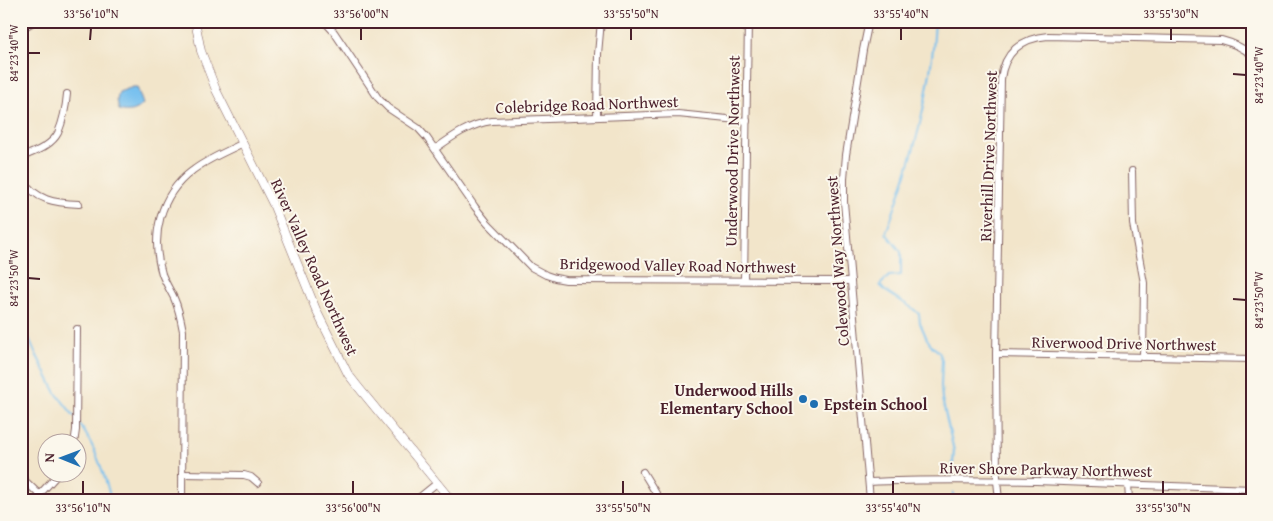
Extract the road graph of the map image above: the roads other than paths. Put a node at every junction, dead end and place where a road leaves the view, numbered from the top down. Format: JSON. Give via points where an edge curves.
{"nodes":[{"id":1,"x":35,"y":21,"type":"edge"},
{"id":2,"x":195,"y":21,"type":"edge"},
{"id":3,"x":324,"y":21,"type":"edge"},
{"id":4,"x":602,"y":21,"type":"edge"},
{"id":5,"x":748,"y":21,"type":"edge"},
{"id":6,"x":869,"y":21,"type":"edge"},
{"id":7,"x":21,"y":29,"type":"edge"},
{"id":8,"x":1252,"y":54,"type":"edge"},
{"id":9,"x":68,"y":94,"type":"dead end"},
{"id":10,"x":597,"y":117,"type":"junction"},
{"id":11,"x":747,"y":121,"type":"junction"},
{"id":12,"x":242,"y":143,"type":"junction"},
{"id":13,"x":435,"y":149,"type":"junction"},
{"id":14,"x":21,"y":157,"type":"edge"},
{"id":15,"x":1132,"y":171,"type":"dead end"},
{"id":16,"x":21,"y":178,"type":"edge"},
{"id":17,"x":79,"y":204,"type":"dead end"},
{"id":18,"x":744,"y":280,"type":"junction"},
{"id":19,"x":851,"y":281,"type":"junction"},
{"id":20,"x":77,"y":329,"type":"dead end"},
{"id":21,"x":996,"y":354,"type":"junction"},
{"id":22,"x":1143,"y":357,"type":"junction"},
{"id":23,"x":1252,"y":359,"type":"edge"},
{"id":24,"x":75,"y":434,"type":"edge"},
{"id":25,"x":644,"y":472,"type":"dead end"},
{"id":26,"x":182,"y":474,"type":"junction"},
{"id":27,"x":21,"y":477,"type":"edge"},
{"id":28,"x":997,"y":481,"type":"junction"},
{"id":29,"x":869,"y":482,"type":"junction"},
{"id":30,"x":258,"y":483,"type":"dead end"},
{"id":31,"x":437,"y":483,"type":"junction"},
{"id":32,"x":49,"y":484,"type":"edge"},
{"id":33,"x":1128,"y":484,"type":"junction"},
{"id":34,"x":1252,"y":489,"type":"edge"},
{"id":35,"x":40,"y":494,"type":"junction"},
{"id":36,"x":45,"y":500,"type":"edge"},
{"id":37,"x":182,"y":500,"type":"edge"},
{"id":38,"x":416,"y":500,"type":"edge"},
{"id":39,"x":451,"y":500,"type":"edge"},
{"id":40,"x":660,"y":500,"type":"edge"},
{"id":41,"x":870,"y":500,"type":"edge"},
{"id":42,"x":999,"y":500,"type":"edge"},
{"id":43,"x":1130,"y":500,"type":"edge"}],
"edges":[{"from":1,"to":7,"type":"street"},
{"from":2,"to":12,"type":"street","name":"River Valley Road Northwest","via":[[211,79]]},
{"from":3,"to":13,"type":"street","name":"Bridgewood Valley Road Northwest","via":[[378,98],[418,128]]},
{"from":4,"to":10,"type":"street"},
{"from":5,"to":11,"type":"street","name":"Underwood Drive Northwest"},
{"from":6,"to":19,"type":"street","name":"Colewood Way Northwest","via":[[844,178]]},
{"from":8,"to":21,"type":"street","name":"Riverhill Drive Northwest","via":[[1221,40],[1048,36],[1025,41],[1013,51],[1005,64],[1002,80]]},
{"from":9,"to":14,"type":"street","via":[[58,134],[51,142]]},
{"from":10,"to":11,"type":"street","name":"Colebridge Road Northwest","via":[[678,114]]},
{"from":10,"to":13,"type":"street","name":"Colebridge Road Northwest","via":[[483,122],[466,128]]},
{"from":11,"to":18,"type":"street","name":"Underwood Drive Northwest"},
{"from":12,"to":26,"type":"street","via":[[184,178],[168,199],[158,223],[159,263],[183,331]]},
{"from":12,"to":31,"type":"street","name":"River Valley Road Northwest","via":[[273,204],[317,312],[348,374]]},
{"from":13,"to":18,"type":"street","name":"Bridgewood Valley Road Northwest","via":[[487,222],[531,266],[546,275],[566,280]]},
{"from":15,"to":22,"type":"street","via":[[1133,224],[1144,283]]},
{"from":16,"to":17,"type":"street","via":[[39,196],[53,202]]},
{"from":18,"to":19,"type":"street","name":"Bridgewood Valley Road Northwest"},
{"from":19,"to":29,"type":"street","name":"Colewood Way Northwest"},
{"from":20,"to":24,"type":"street"},
{"from":21,"to":22,"type":"street","name":"Riverwood Drive Northwest"},
{"from":21,"to":28,"type":"street","name":"Riverhill Drive Northwest"},
{"from":22,"to":23,"type":"street","name":"Riverwood Drive Northwest"},
{"from":25,"to":40,"type":"street"},
{"from":26,"to":30,"type":"street","via":[[244,475]]},
{"from":26,"to":37,"type":"street"},
{"from":27,"to":35,"type":"street"},
{"from":28,"to":29,"type":"street","name":"River Shore Parkway Northwest","via":[[918,479]]},
{"from":28,"to":33,"type":"street","name":"River Shore Parkway Northwest"},
{"from":28,"to":42,"type":"street"},
{"from":29,"to":41,"type":"street","name":"Colewood Way Northwest"},
{"from":31,"to":38,"type":"street"},
{"from":31,"to":39,"type":"street","name":"River Valley Road Northwest"},
{"from":32,"to":35,"type":"street"},
{"from":33,"to":34,"type":"street","name":"River Shore Parkway Northwest"},
{"from":33,"to":43,"type":"street"},
{"from":35,"to":36,"type":"street"}]}
